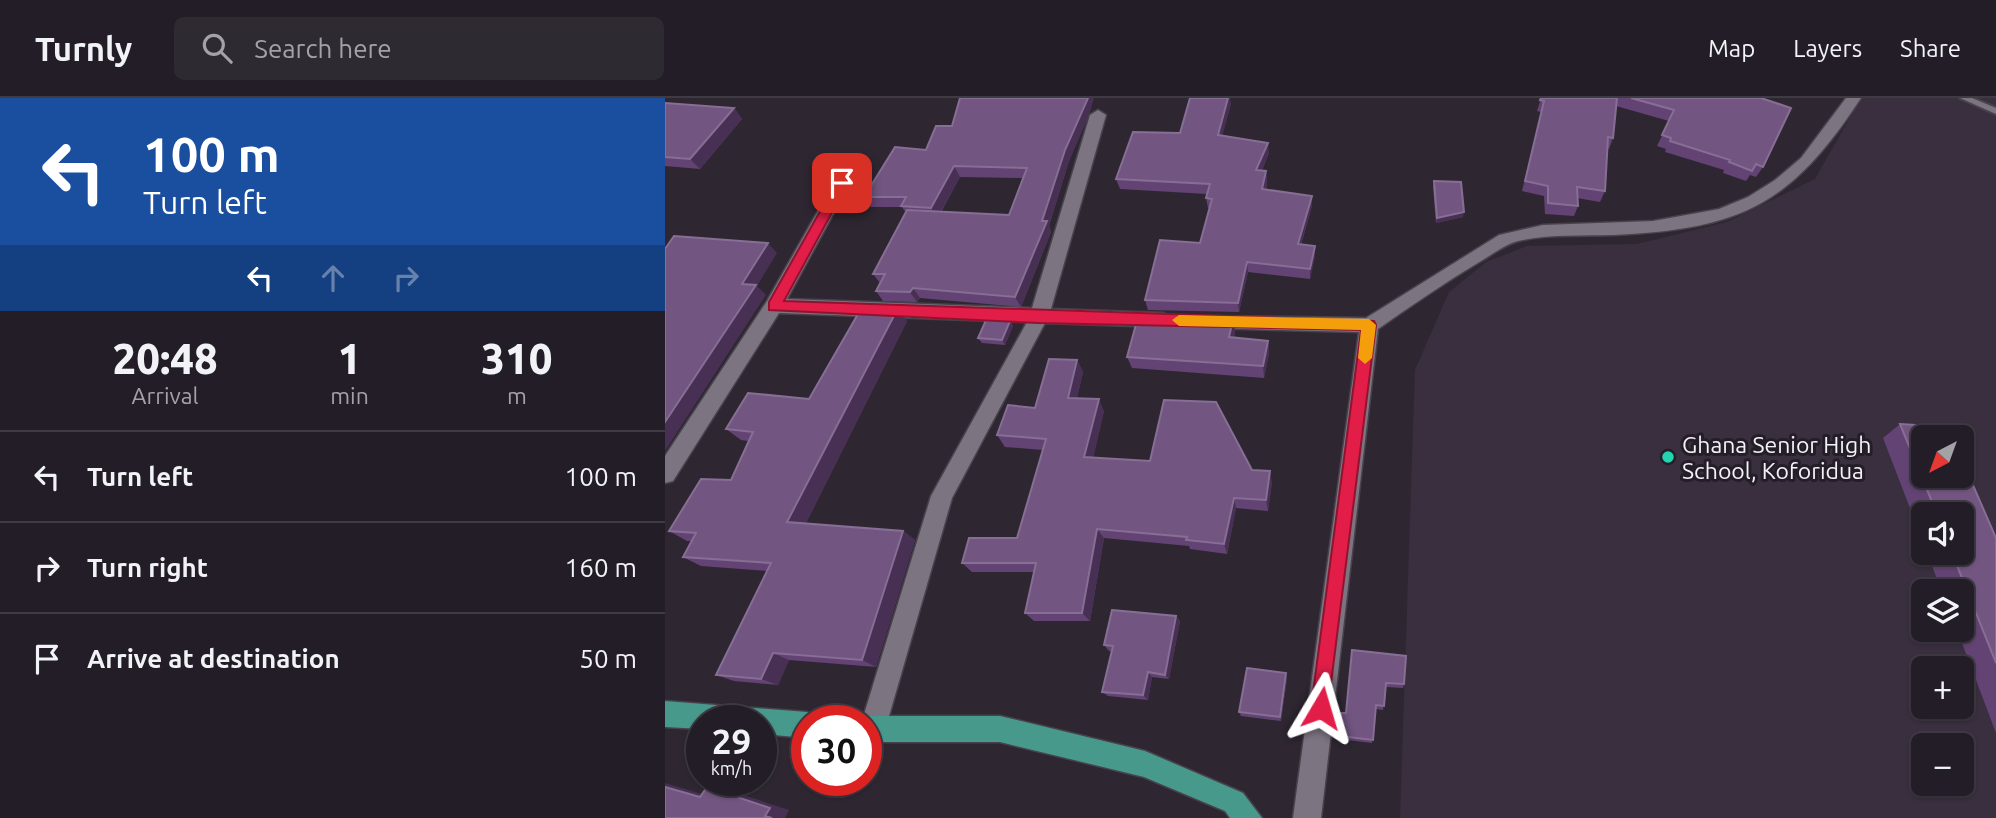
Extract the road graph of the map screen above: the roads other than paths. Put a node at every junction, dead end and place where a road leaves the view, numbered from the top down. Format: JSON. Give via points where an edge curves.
{"nodes":[{"id":1,"x":1854,"y":98,"type":"edge"},
{"id":2,"x":1964,"y":98,"type":"edge"},
{"id":3,"x":1996,"y":111,"type":"edge"},
{"id":4,"x":1098,"y":115,"type":"dead end"},
{"id":5,"x":842,"y":183,"type":"dead end"},
{"id":6,"x":774,"y":306,"type":"junction"},
{"id":7,"x":1039,"y":317,"type":"junction"},
{"id":8,"x":1369,"y":325,"type":"junction"},
{"id":9,"x":665,"y":474,"type":"edge"},
{"id":10,"x":877,"y":705,"type":"edge"},
{"id":11,"x":665,"y":714,"type":"edge"},
{"id":12,"x":686,"y":716,"type":"edge"},
{"id":13,"x":882,"y":729,"type":"edge"},
{"id":14,"x":1248,"y":818,"type":"edge"},
{"id":15,"x":1307,"y":818,"type":"edge"}],
"edges":[{"from":1,"to":8,"type":"street","via":[[1806,166],[1760,199],[1704,221],[1561,230],[1505,239]]},
{"from":2,"to":3,"type":"lane"},
{"from":4,"to":7,"type":"street"},
{"from":5,"to":6,"type":"street"},
{"from":6,"to":7,"type":"street"},
{"from":6,"to":9,"type":"street"},
{"from":7,"to":8,"type":"street"},
{"from":7,"to":10,"type":"street","via":[[942,496]]},
{"from":8,"to":15,"type":"street"},
{"from":11,"to":12,"type":"main road"},
{"from":13,"to":14,"type":"main road","via":[[1000,729],[1145,764],[1234,802]]}]}
